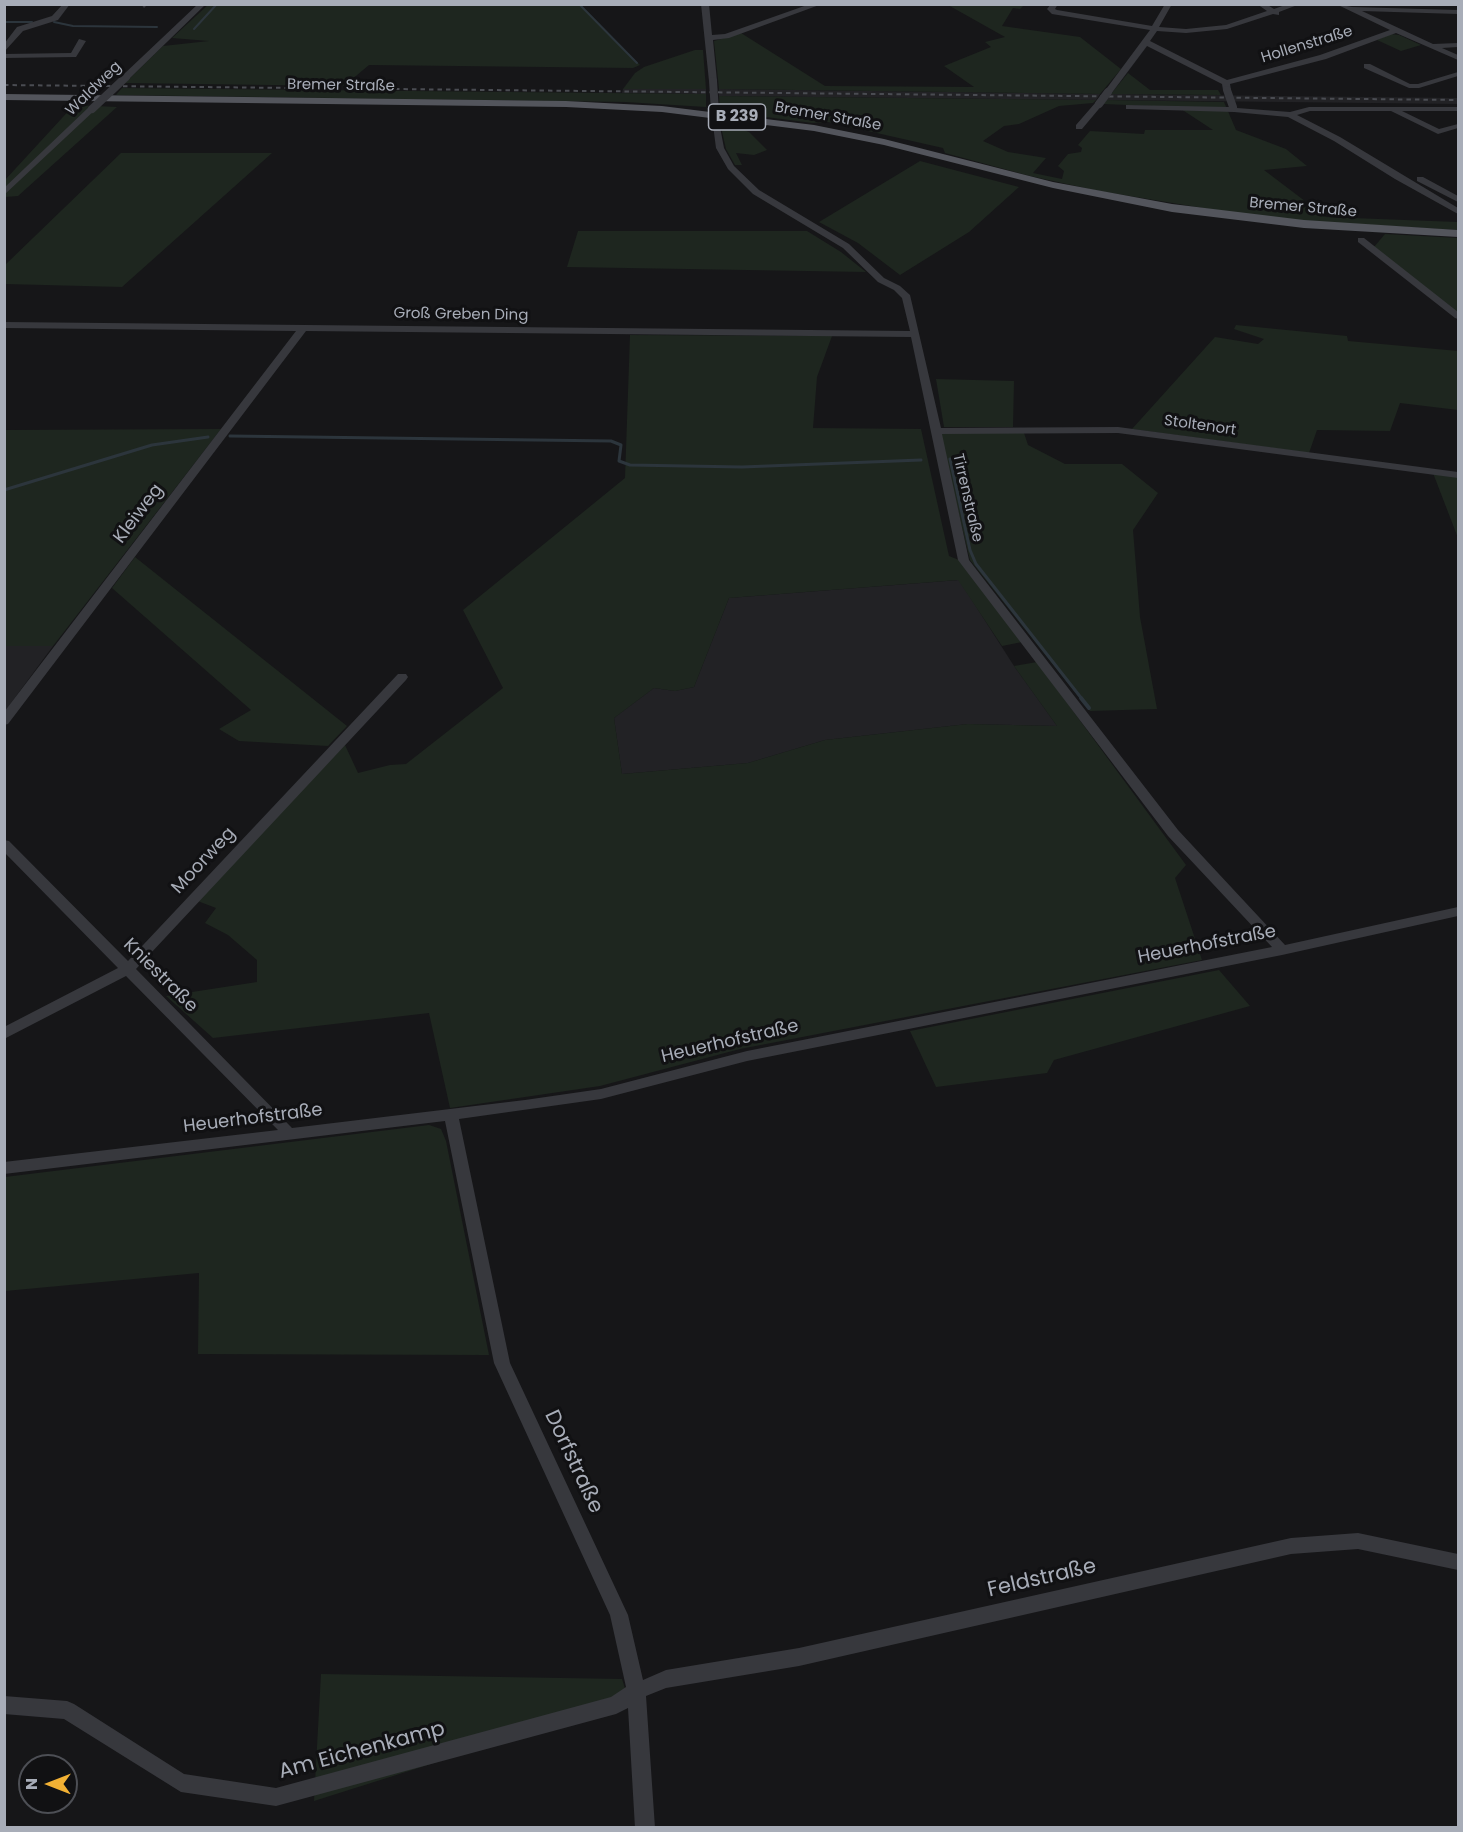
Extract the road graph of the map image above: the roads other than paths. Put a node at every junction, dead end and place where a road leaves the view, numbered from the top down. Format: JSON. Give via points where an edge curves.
{"nodes":[{"id":1,"x":67,"y":4,"type":"edge"},
{"id":2,"x":203,"y":4,"type":"edge"},
{"id":3,"x":705,"y":4,"type":"edge"},
{"id":4,"x":819,"y":4,"type":"edge"},
{"id":5,"x":1055,"y":4,"type":"edge"},
{"id":6,"x":1169,"y":4,"type":"edge"},
{"id":7,"x":1260,"y":4,"type":"edge"},
{"id":8,"x":1298,"y":4,"type":"edge"},
{"id":9,"x":1339,"y":4,"type":"edge"},
{"id":10,"x":1351,"y":10,"type":"junction"},
{"id":11,"x":1458,"y":12,"type":"edge"},
{"id":12,"x":1276,"y":13,"type":"junction"},
{"id":13,"x":1155,"y":27,"type":"junction"},
{"id":14,"x":1396,"y":30,"type":"junction"},
{"id":15,"x":708,"y":38,"type":"junction"},
{"id":16,"x":82,"y":41,"type":"dead end"},
{"id":17,"x":1146,"y":42,"type":"junction"},
{"id":18,"x":1458,"y":45,"type":"edge"},
{"id":19,"x":1432,"y":47,"type":"junction"},
{"id":20,"x":4,"y":50,"type":"edge"},
{"id":21,"x":4,"y":56,"type":"edge"},
{"id":22,"x":1458,"y":58,"type":"edge"},
{"id":23,"x":1367,"y":66,"type":"dead end"},
{"id":24,"x":1458,"y":74,"type":"edge"},
{"id":25,"x":1227,"y":87,"type":"junction"},
{"id":26,"x":4,"y":97,"type":"edge"},
{"id":27,"x":1129,"y":107,"type":"dead end"},
{"id":28,"x":1234,"y":108,"type":"junction"},
{"id":29,"x":1394,"y":109,"type":"junction"},
{"id":30,"x":1458,"y":109,"type":"edge"},
{"id":31,"x":1290,"y":115,"type":"junction"},
{"id":32,"x":1458,"y":126,"type":"edge"},
{"id":33,"x":1079,"y":127,"type":"dead end"},
{"id":34,"x":1382,"y":168,"type":"junction"},
{"id":35,"x":4,"y":193,"type":"edge"},
{"id":36,"x":1458,"y":199,"type":"edge"},
{"id":37,"x":1458,"y":211,"type":"edge"},
{"id":38,"x":1458,"y":234,"type":"edge"},
{"id":39,"x":1361,"y":240,"type":"dead end"},
{"id":40,"x":1458,"y":316,"type":"edge"},
{"id":41,"x":4,"y":325,"type":"edge"},
{"id":42,"x":303,"y":328,"type":"junction"},
{"id":43,"x":916,"y":334,"type":"junction"},
{"id":44,"x":936,"y":431,"type":"junction"},
{"id":45,"x":1458,"y":475,"type":"edge"},
{"id":46,"x":402,"y":677,"type":"dead end"},
{"id":47,"x":4,"y":721,"type":"edge"},
{"id":48,"x":4,"y":844,"type":"edge"},
{"id":49,"x":1458,"y":912,"type":"edge"},
{"id":50,"x":1282,"y":950,"type":"junction"},
{"id":51,"x":128,"y":969,"type":"junction"},
{"id":52,"x":4,"y":1034,"type":"edge"},
{"id":53,"x":451,"y":1115,"type":"junction"},
{"id":54,"x":285,"y":1135,"type":"junction"},
{"id":55,"x":4,"y":1168,"type":"edge"},
{"id":56,"x":1458,"y":1562,"type":"edge"},
{"id":57,"x":636,"y":1691,"type":"junction"},
{"id":58,"x":4,"y":1705,"type":"edge"},
{"id":59,"x":645,"y":1827,"type":"edge"}],
"edges":[{"from":1,"to":20,"type":"street","via":[[56,18],[20,29]]},
{"from":2,"to":35,"type":"street","name":"Waldweg","bridge":true},
{"from":3,"to":15,"type":"street","name":"Tirrenstraße"},
{"from":4,"to":15,"type":"street","via":[[726,36]]},
{"from":5,"to":13,"type":"street","via":[[1051,9],[1054,12]]},
{"from":6,"to":13,"type":"street"},
{"from":7,"to":12,"type":"street"},
{"from":8,"to":12,"type":"street"},
{"from":9,"to":10,"type":"street"},
{"from":10,"to":11,"type":"street"},
{"from":10,"to":14,"type":"street"},
{"from":12,"to":13,"type":"street","via":[[1203,31]]},
{"from":13,"to":17,"type":"street"},
{"from":14,"to":19,"type":"street"},
{"from":14,"to":25,"type":"street","name":"Hollenstraße"},
{"from":15,"to":43,"type":"street","name":"Tirrenstraße","bridge":true,"via":[[716,127],[720,148],[731,168],[756,192],[846,246],[881,280],[904,293]]},
{"from":16,"to":21,"type":"street","via":[[73,55]]},
{"from":17,"to":25,"type":"street"},
{"from":17,"to":33,"type":"street","bridge":true},
{"from":18,"to":19,"type":"street"},
{"from":19,"to":22,"type":"street"},
{"from":23,"to":24,"type":"street","via":[[1409,86]]},
{"from":25,"to":28,"type":"street","bridge":true},
{"from":26,"to":38,"type":"main road","name":"Bremer Straße","number":"B 239","via":[[566,104],[694,112],[826,130],[1053,185],[1172,208],[1304,224]]},
{"from":27,"to":28,"type":"street"},
{"from":28,"to":31,"type":"street"},
{"from":29,"to":30,"type":"street"},
{"from":29,"to":31,"type":"street","via":[[1309,109]]},
{"from":29,"to":32,"type":"street","via":[[1438,132]]},
{"from":31,"to":34,"type":"street"},
{"from":34,"to":36,"type":"street","via":[[1395,167]]},
{"from":34,"to":37,"type":"street"},
{"from":39,"to":40,"type":"street"},
{"from":41,"to":42,"type":"street","name":"Groß Greben Ding"},
{"from":42,"to":43,"type":"street","name":"Groß Greben Ding"},
{"from":42,"to":47,"type":"street","name":"Kleiweg"},
{"from":43,"to":44,"type":"street","name":"Tirrenstraße"},
{"from":44,"to":45,"type":"street","name":"Stoltenort","via":[[1119,430]]},
{"from":44,"to":50,"type":"street","name":"Tirrenstraße","via":[[964,560],[1173,833]]},
{"from":46,"to":51,"type":"street","name":"Moorweg"},
{"from":48,"to":51,"type":"street","name":"Kniestraße"},
{"from":49,"to":50,"type":"street","name":"Heuerhofstraße"},
{"from":50,"to":53,"type":"street","name":"Heuerhofstraße","via":[[747,1056],[602,1094]]},
{"from":51,"to":52,"type":"street","name":"Moorweg"},
{"from":51,"to":54,"type":"street","name":"Kniestraße","via":[[285,1128]]},
{"from":53,"to":54,"type":"street","name":"Heuerhofstraße"},
{"from":53,"to":57,"type":"street","name":"Dorfstraße","via":[[502,1363],[619,1615]]},
{"from":54,"to":55,"type":"street","name":"Heuerhofstraße"},
{"from":56,"to":57,"type":"street","name":"Feldstraße","via":[[1358,1541],[1291,1546],[800,1657],[666,1679]]},
{"from":57,"to":58,"type":"street","name":"Am Eichenkamp","via":[[616,1705],[276,1797],[181,1783],[67,1710]]},
{"from":57,"to":59,"type":"street","name":"Dorfstraße"}]}
